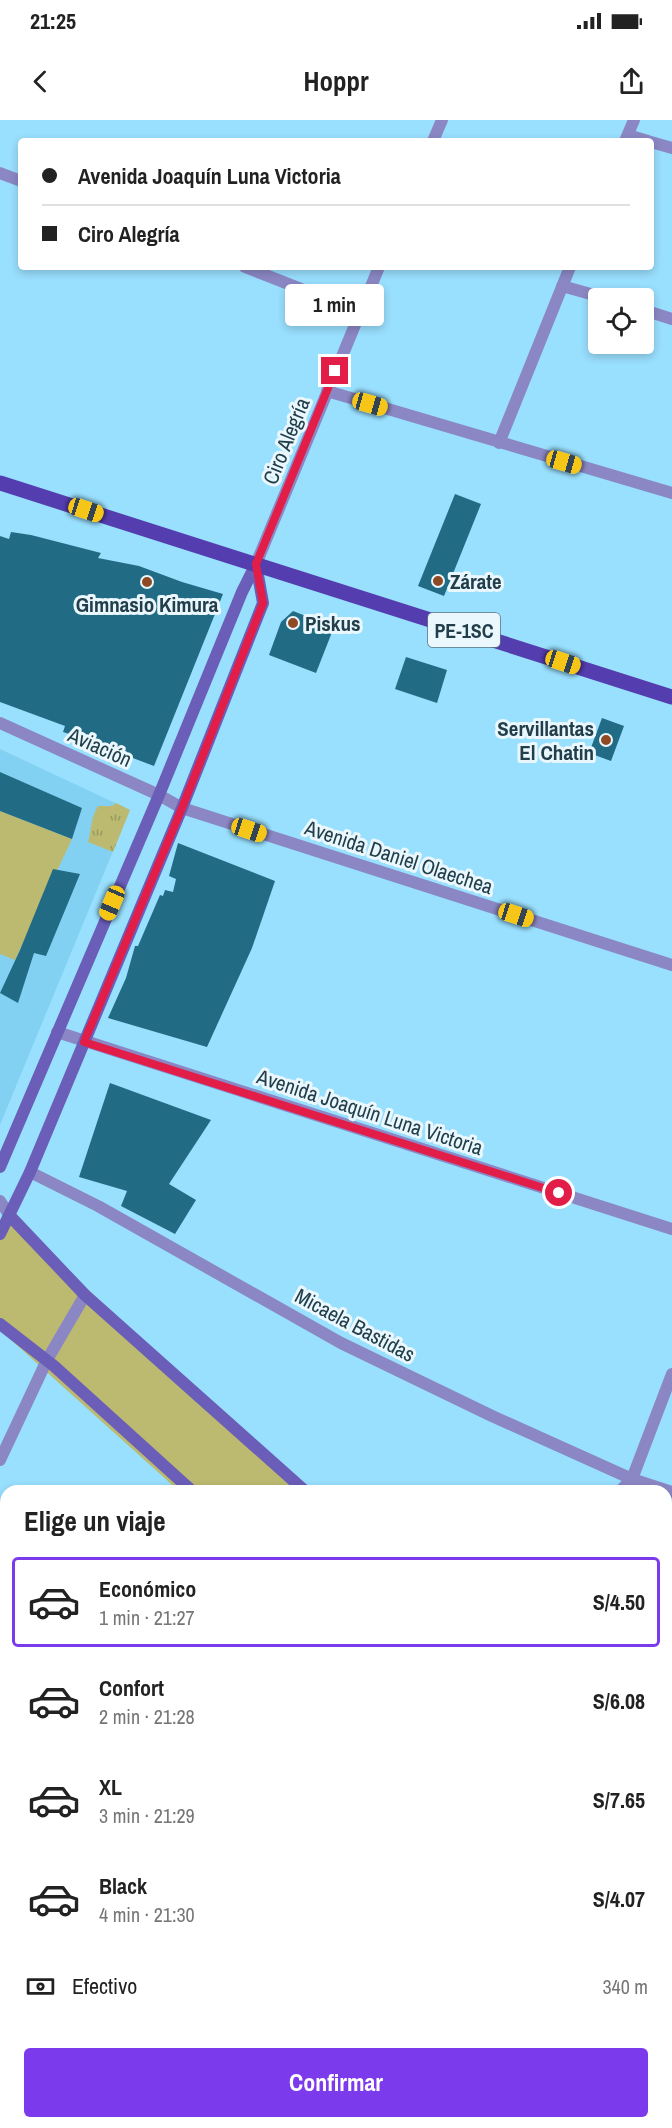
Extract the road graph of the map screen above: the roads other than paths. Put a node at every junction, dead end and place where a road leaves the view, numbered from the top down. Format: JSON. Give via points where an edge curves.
{"nodes":[{"id":1,"x":442,"y":120,"type":"edge"},
{"id":2,"x":634,"y":120,"type":"edge"},
{"id":3,"x":434,"y":138,"type":"edge"},
{"id":4,"x":626,"y":138,"type":"edge"},
{"id":5,"x":654,"y":142,"type":"edge"},
{"id":6,"x":672,"y":148,"type":"edge"},
{"id":7,"x":0,"y":173,"type":"edge"},
{"id":8,"x":18,"y":180,"type":"edge"},
{"id":9,"x":252,"y":270,"type":"edge"},
{"id":10,"x":378,"y":270,"type":"edge"},
{"id":11,"x":569,"y":270,"type":"edge"},
{"id":12,"x":562,"y":286,"type":"junction"},
{"id":13,"x":588,"y":293,"type":"edge"},
{"id":14,"x":360,"y":312,"type":"junction"},
{"id":15,"x":654,"y":313,"type":"edge"},
{"id":16,"x":672,"y":319,"type":"edge"},
{"id":17,"x":327,"y":391,"type":"junction"},
{"id":18,"x":499,"y":442,"type":"junction"},
{"id":19,"x":0,"y":483,"type":"edge"},
{"id":20,"x":672,"y":493,"type":"edge"},
{"id":21,"x":256,"y":564,"type":"junction"},
{"id":22,"x":672,"y":696,"type":"edge"},
{"id":23,"x":0,"y":723,"type":"edge"},
{"id":24,"x":159,"y":795,"type":"junction"},
{"id":25,"x":182,"y":808,"type":"junction"},
{"id":26,"x":672,"y":965,"type":"edge"},
{"id":27,"x":57,"y":1032,"type":"junction"},
{"id":28,"x":84,"y":1042,"type":"junction"},
{"id":29,"x":0,"y":1167,"type":"edge"},
{"id":30,"x":30,"y":1172,"type":"junction"},
{"id":31,"x":0,"y":1201,"type":"edge"},
{"id":32,"x":10,"y":1216,"type":"junction"},
{"id":33,"x":672,"y":1229,"type":"edge"},
{"id":34,"x":0,"y":1234,"type":"edge"},
{"id":35,"x":85,"y":1295,"type":"junction"},
{"id":36,"x":0,"y":1324,"type":"edge"},
{"id":37,"x":47,"y":1360,"type":"junction"},
{"id":38,"x":672,"y":1374,"type":"edge"},
{"id":39,"x":0,"y":1460,"type":"edge"},
{"id":40,"x":632,"y":1479,"type":"junction"},
{"id":41,"x":185,"y":1485,"type":"edge"},
{"id":42,"x":298,"y":1485,"type":"edge"},
{"id":43,"x":626,"y":1485,"type":"edge"},
{"id":44,"x":650,"y":1485,"type":"edge"}],
"edges":[{"from":1,"to":3,"type":"street"},
{"from":2,"to":4,"type":"street"},
{"from":5,"to":6,"type":"street"},
{"from":7,"to":8,"type":"street"},
{"from":9,"to":14,"type":"street"},
{"from":10,"to":14,"type":"street","name":"Ciro Alegría"},
{"from":11,"to":12,"type":"street"},
{"from":12,"to":13,"type":"street"},
{"from":12,"to":18,"type":"street"},
{"from":14,"to":17,"type":"street","name":"Ciro Alegría"},
{"from":15,"to":16,"type":"street"},
{"from":17,"to":18,"type":"street"},
{"from":17,"to":21,"type":"street","name":"Ciro Alegría"},
{"from":18,"to":20,"type":"street"},
{"from":19,"to":21,"type":"main road","number":"PE-1SC"},
{"from":21,"to":22,"type":"main road","number":"PE-1SC"},
{"from":21,"to":24,"type":"street"},
{"from":21,"to":25,"type":"street","via":[[263,603]]},
{"from":23,"to":24,"type":"street","name":"Aviación"},
{"from":24,"to":25,"type":"street","name":"Aviación"},
{"from":24,"to":27,"type":"street"},
{"from":25,"to":26,"type":"street","name":"Avenida Daniel Olaechea"},
{"from":25,"to":28,"type":"street"},
{"from":27,"to":28,"type":"street","name":"Avenida Joaquín Luna Victoria"},
{"from":27,"to":29,"type":"street"},
{"from":28,"to":30,"type":"street"},
{"from":28,"to":33,"type":"street","name":"Avenida Joaquín Luna Victoria"},
{"from":30,"to":32,"type":"street"},
{"from":30,"to":40,"type":"street","name":"Micaela Bastidas","via":[[341,1343]]},
{"from":31,"to":32,"type":"street"},
{"from":32,"to":34,"type":"street"},
{"from":32,"to":35,"type":"street"},
{"from":35,"to":37,"type":"street"},
{"from":35,"to":42,"type":"street"},
{"from":36,"to":37,"type":"street"},
{"from":37,"to":39,"type":"street"},
{"from":37,"to":41,"type":"street"},
{"from":38,"to":40,"type":"street"},
{"from":40,"to":43,"type":"street"},
{"from":40,"to":44,"type":"street","name":"Micaela Bastidas"}]}
